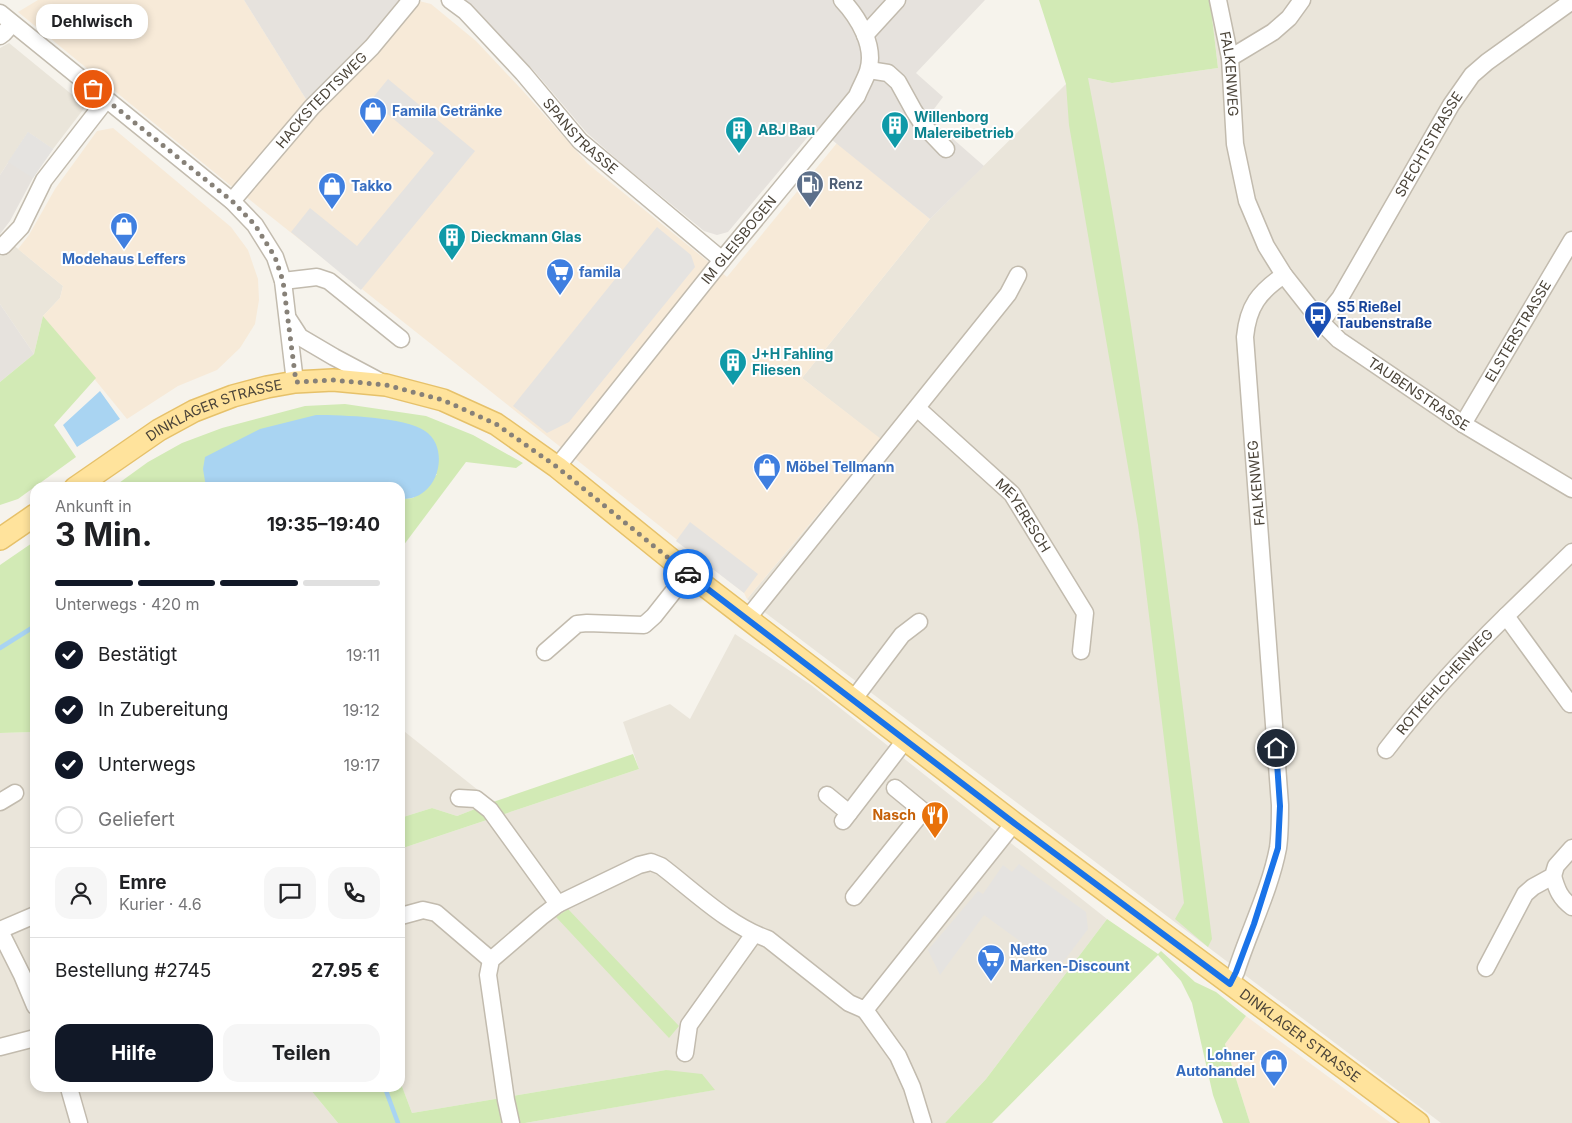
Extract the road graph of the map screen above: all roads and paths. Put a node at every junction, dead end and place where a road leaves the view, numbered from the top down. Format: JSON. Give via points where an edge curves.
{"nodes":[{"id":1,"x":450,"y":0,"type":"edge"},
{"id":2,"x":842,"y":0,"type":"edge"},
{"id":3,"x":898,"y":0,"type":"edge"},
{"id":4,"x":1218,"y":0,"type":"edge"},
{"id":5,"x":1302,"y":0,"type":"edge"},
{"id":6,"x":407,"y":1,"type":"edge"},
{"id":7,"x":1572,"y":1,"type":"edge"},
{"id":8,"x":470,"y":5,"type":"edge"},
{"id":9,"x":6,"y":18,"type":"edge"},
{"id":10,"x":865,"y":35,"type":"junction"},
{"id":11,"x":0,"y":36,"type":"edge"},
{"id":12,"x":1230,"y":58,"type":"junction"},
{"id":13,"x":869,"y":70,"type":"junction"},
{"id":14,"x":106,"y":100,"type":"junction"},
{"id":15,"x":946,"y":149,"type":"dead end"},
{"id":16,"x":232,"y":201,"type":"junction"},
{"id":17,"x":1572,"y":240,"type":"edge"},
{"id":18,"x":3,"y":246,"type":"dead end"},
{"id":19,"x":722,"y":260,"type":"junction"},
{"id":20,"x":1018,"y":275,"type":"dead end"},
{"id":21,"x":1284,"y":275,"type":"junction"},
{"id":22,"x":283,"y":281,"type":"junction"},
{"id":23,"x":288,"y":318,"type":"junction"},
{"id":24,"x":1321,"y":322,"type":"junction"},
{"id":25,"x":401,"y":339,"type":"dead end"},
{"id":26,"x":296,"y":382,"type":"junction"},
{"id":27,"x":386,"y":385,"type":"junction"},
{"id":28,"x":917,"y":408,"type":"junction"},
{"id":29,"x":1463,"y":424,"type":"junction"},
{"id":30,"x":557,"y":467,"type":"junction"},
{"id":31,"x":84,"y":482,"type":"edge"},
{"id":32,"x":1572,"y":489,"type":"edge"},
{"id":33,"x":30,"y":518,"type":"edge"},
{"id":34,"x":0,"y":539,"type":"edge"},
{"id":35,"x":1572,"y":552,"type":"edge"},
{"id":36,"x":688,"y":573,"type":"junction"},
{"id":37,"x":1506,"y":616,"type":"junction"},
{"id":38,"x":747,"y":619,"type":"junction"},
{"id":39,"x":919,"y":622,"type":"dead end"},
{"id":40,"x":1081,"y":651,"type":"dead end"},
{"id":41,"x":545,"y":652,"type":"dead end"},
{"id":42,"x":853,"y":700,"type":"junction"},
{"id":43,"x":1570,"y":704,"type":"dead end"},
{"id":44,"x":906,"y":740,"type":"junction"},
{"id":45,"x":1386,"y":750,"type":"dead end"},
{"id":46,"x":895,"y":788,"type":"dead end"},
{"id":47,"x":15,"y":793,"type":"dead end"},
{"id":48,"x":827,"y":795,"type":"dead end"},
{"id":49,"x":459,"y":798,"type":"dead end"},
{"id":50,"x":0,"y":802,"type":"edge"},
{"id":51,"x":1014,"y":823,"type":"junction"},
{"id":52,"x":1572,"y":848,"type":"edge"},
{"id":53,"x":1553,"y":876,"type":"junction"},
{"id":54,"x":854,"y":897,"type":"dead end"},
{"id":55,"x":558,"y":904,"type":"junction"},
{"id":56,"x":1572,"y":907,"type":"edge"},
{"id":57,"x":405,"y":915,"type":"edge"},
{"id":58,"x":30,"y":917,"type":"edge"},
{"id":59,"x":0,"y":931,"type":"edge"},
{"id":60,"x":754,"y":934,"type":"junction"},
{"id":61,"x":491,"y":960,"type":"junction"},
{"id":62,"x":1486,"y":968,"type":"dead end"},
{"id":63,"x":1230,"y":984,"type":"junction"},
{"id":64,"x":30,"y":994,"type":"edge"},
{"id":65,"x":865,"y":1010,"type":"junction"},
{"id":66,"x":30,"y":1039,"type":"edge"},
{"id":67,"x":0,"y":1047,"type":"edge"},
{"id":68,"x":685,"y":1053,"type":"dead end"},
{"id":69,"x":70,"y":1092,"type":"edge"},
{"id":70,"x":79,"y":1123,"type":"edge"},
{"id":71,"x":511,"y":1123,"type":"edge"},
{"id":72,"x":924,"y":1123,"type":"edge"},
{"id":73,"x":1418,"y":1123,"type":"edge"}],
"edges":[{"from":1,"to":8,"type":"street","name":"SPANSTRASSE"},
{"from":2,"to":10,"type":"street","name":"IM GLEISBOGEN"},
{"from":3,"to":10,"type":"street"},
{"from":4,"to":12,"type":"street","name":"FALKENWEG"},
{"from":5,"to":12,"type":"street","via":[[1273,32]]},
{"from":6,"to":16,"type":"street","name":"HACKSTEDTSWEG","via":[[372,47],[312,107]]},
{"from":7,"to":24,"type":"street","name":"SPECHTSTRASSE","via":[[1472,75],[1451,105],[1340,298]]},
{"from":8,"to":19,"type":"street","name":"SPANSTRASSE","via":[[580,141]]},
{"from":9,"to":11,"type":"street","via":[[4,34]]},
{"from":9,"to":14,"type":"street"},
{"from":10,"to":13,"type":"street","name":"IM GLEISBOGEN"},
{"from":12,"to":21,"type":"street","name":"FALKENWEG","via":[[1234,144],[1247,201],[1266,246]]},
{"from":13,"to":15,"type":"street","via":[[888,73],[898,82],[923,125]]},
{"from":13,"to":19,"type":"street","name":"IM GLEISBOGEN","via":[[857,96]]},
{"from":14,"to":16,"type":"street"},
{"from":14,"to":18,"type":"street","via":[[44,180],[21,227]]},
{"from":16,"to":22,"type":"street","via":[[255,225],[275,257]]},
{"from":17,"to":29,"type":"street","name":"ELSTERSTRASSE"},
{"from":19,"to":30,"type":"street","name":"IM GLEISBOGEN"},
{"from":20,"to":28,"type":"street","via":[[1008,294]]},
{"from":21,"to":24,"type":"street","name":"TAUBENSTRASSE"},
{"from":21,"to":63,"type":"street","name":"FALKENWEG","via":[[1266,289],[1253,306],[1246,320],[1245,337],[1272,675],[1280,827],[1270,877]]},
{"from":22,"to":23,"type":"street"},
{"from":22,"to":25,"type":"street","via":[[317,277],[329,281]]},
{"from":23,"to":26,"type":"street"},
{"from":23,"to":27,"type":"street","via":[[300,337]]},
{"from":24,"to":29,"type":"street","name":"TAUBENSTRASSE","via":[[1339,340]]},
{"from":26,"to":27,"type":"main road","name":"DINKLAGER STRASSE","via":[[333,380]]},
{"from":26,"to":31,"type":"main road","name":"DINKLAGER STRASSE","via":[[233,396],[194,411],[159,430]]},
{"from":27,"to":30,"type":"main road","name":"DINKLAGER STRASSE","via":[[443,400],[496,424]]},
{"from":28,"to":38,"type":"street"},
{"from":28,"to":40,"type":"street","name":"MEYERESCH","via":[[1012,494],[1085,613]]},
{"from":29,"to":32,"type":"street","name":"TAUBENSTRASSE"},
{"from":30,"to":36,"type":"main road","name":"DINKLAGER STRASSE"},
{"from":33,"to":34,"type":"main road"},
{"from":35,"to":37,"type":"street","name":"ROTKEHLCHENWEG"},
{"from":36,"to":38,"type":"main road","name":"DINKLAGER STRASSE"},
{"from":36,"to":41,"type":"street","via":[[644,624],[577,624]]},
{"from":37,"to":43,"type":"street","name":"ROTKEHLCHENWEG"},
{"from":37,"to":45,"type":"street","name":"ROTKEHLCHENWEG","via":[[1445,678]]},
{"from":38,"to":42,"type":"main road","name":"DINKLAGER STRASSE"},
{"from":39,"to":42,"type":"street","via":[[902,635]]},
{"from":42,"to":44,"type":"main road","name":"DINKLAGER STRASSE"},
{"from":44,"to":48,"type":"street","via":[[846,817]]},
{"from":44,"to":51,"type":"main road","name":"DINKLAGER STRASSE"},
{"from":46,"to":54,"type":"street","via":[[923,811]]},
{"from":47,"to":50,"type":"street"},
{"from":49,"to":55,"type":"street","via":[[476,799],[490,810]]},
{"from":51,"to":63,"type":"main road","name":"DINKLAGER STRASSE"},
{"from":51,"to":65,"type":"street"},
{"from":52,"to":53,"type":"street","via":[[1556,866]]},
{"from":53,"to":56,"type":"street","via":[[1557,892]]},
{"from":53,"to":62,"type":"street","via":[[1525,894]]},
{"from":55,"to":60,"type":"street","via":[[651,862]]},
{"from":55,"to":61,"type":"street"},
{"from":57,"to":61,"type":"street","via":[[423,910],[436,913]]},
{"from":58,"to":59,"type":"street"},
{"from":59,"to":64,"type":"street"},
{"from":60,"to":65,"type":"street","via":[[768,939],[849,1003]]},
{"from":60,"to":68,"type":"street","via":[[689,1025]]},
{"from":61,"to":71,"type":"street","via":[[488,975]]},
{"from":63,"to":73,"type":"main road","name":"DINKLAGER STRASSE"},
{"from":65,"to":72,"type":"street","via":[[898,1056]]},
{"from":66,"to":67,"type":"street"},
{"from":69,"to":70,"type":"street"}]}
